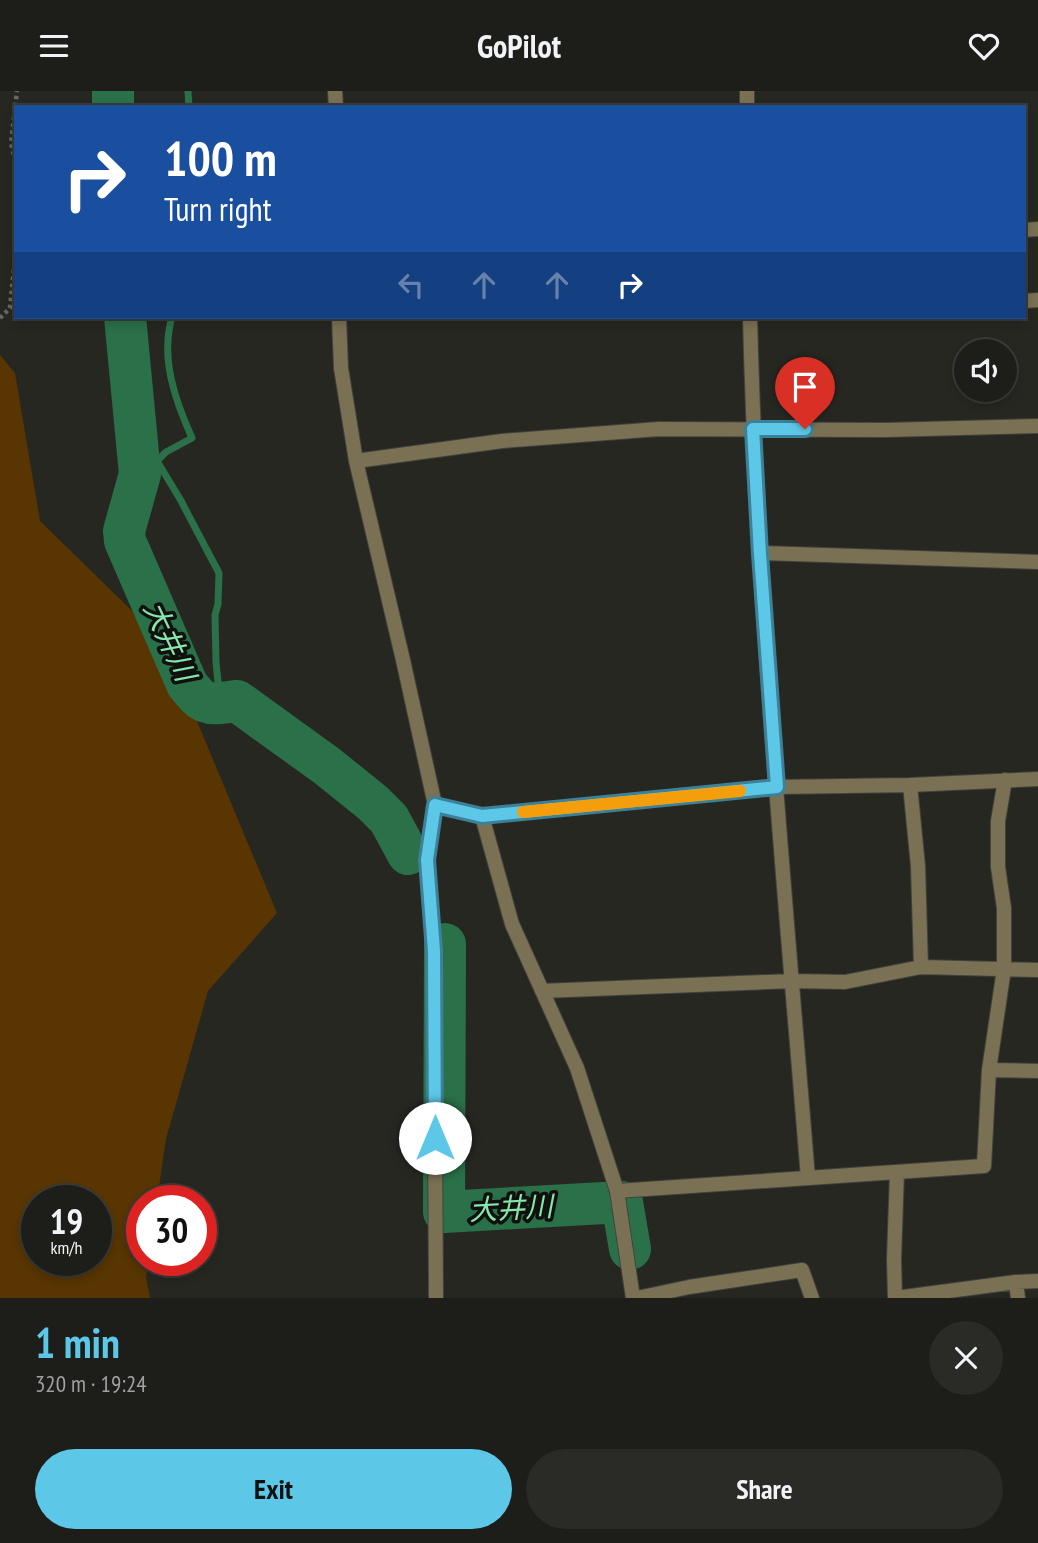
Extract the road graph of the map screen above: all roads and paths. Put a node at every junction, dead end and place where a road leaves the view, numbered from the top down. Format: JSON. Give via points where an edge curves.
{"nodes":[{"id":1,"x":14,"y":117,"type":"edge"},
{"id":2,"x":14,"y":156,"type":"edge"},
{"id":3,"x":14,"y":268,"type":"edge"},
{"id":4,"x":0,"y":318,"type":"edge"},
{"id":5,"x":338,"y":319,"type":"edge"},
{"id":6,"x":750,"y":319,"type":"edge"},
{"id":7,"x":1038,"y":426,"type":"edge"},
{"id":8,"x":753,"y":429,"type":"junction"},
{"id":9,"x":356,"y":461,"type":"junction"},
{"id":10,"x":760,"y":554,"type":"junction"},
{"id":11,"x":1038,"y":562,"type":"edge"},
{"id":12,"x":1038,"y":779,"type":"edge"},
{"id":13,"x":1005,"y":780,"type":"junction"},
{"id":14,"x":910,"y":785,"type":"junction"},
{"id":15,"x":777,"y":787,"type":"junction"},
{"id":16,"x":435,"y":805,"type":"junction"},
{"id":17,"x":482,"y":816,"type":"junction"},
{"id":18,"x":922,"y":967,"type":"junction"},
{"id":19,"x":1004,"y":969,"type":"junction"},
{"id":20,"x":1038,"y":970,"type":"edge"},
{"id":21,"x":792,"y":981,"type":"junction"},
{"id":22,"x":542,"y":992,"type":"junction"},
{"id":23,"x":989,"y":1070,"type":"junction"},
{"id":24,"x":1038,"y":1071,"type":"edge"},
{"id":25,"x":897,"y":1172,"type":"junction"},
{"id":26,"x":808,"y":1178,"type":"junction"},
{"id":27,"x":617,"y":1191,"type":"junction"},
{"id":28,"x":1038,"y":1281,"type":"edge"},
{"id":29,"x":1016,"y":1282,"type":"junction"},
{"id":30,"x":436,"y":1298,"type":"edge"},
{"id":31,"x":635,"y":1298,"type":"edge"},
{"id":32,"x":812,"y":1298,"type":"edge"},
{"id":33,"x":896,"y":1298,"type":"edge"},
{"id":34,"x":1018,"y":1298,"type":"edge"}],
"edges":[{"from":1,"to":2,"type":"path"},
{"from":3,"to":4,"type":"path","via":[[10,308]]},
{"from":5,"to":9,"type":"street"},
{"from":6,"to":8,"type":"street"},
{"from":7,"to":8,"type":"street"},
{"from":8,"to":9,"type":"street","via":[[659,429],[502,441]]},
{"from":8,"to":10,"type":"street"},
{"from":9,"to":16,"type":"street"},
{"from":10,"to":11,"type":"street"},
{"from":10,"to":15,"type":"street"},
{"from":12,"to":13,"type":"street"},
{"from":13,"to":14,"type":"street"},
{"from":13,"to":19,"type":"street","via":[[998,821]]},
{"from":14,"to":15,"type":"street"},
{"from":14,"to":18,"type":"street"},
{"from":15,"to":17,"type":"street"},
{"from":15,"to":21,"type":"street"},
{"from":16,"to":17,"type":"street"},
{"from":16,"to":30,"type":"street","via":[[427,860],[434,951]]},
{"from":17,"to":22,"type":"street","via":[[512,924]]},
{"from":18,"to":19,"type":"street"},
{"from":18,"to":21,"type":"street","via":[[845,982]]},
{"from":19,"to":20,"type":"street"},
{"from":19,"to":23,"type":"street"},
{"from":21,"to":22,"type":"street"},
{"from":21,"to":26,"type":"street"},
{"from":22,"to":27,"type":"street","via":[[577,1068]]},
{"from":23,"to":24,"type":"street"},
{"from":23,"to":25,"type":"street","via":[[984,1166]]},
{"from":25,"to":26,"type":"street"},
{"from":25,"to":33,"type":"street"},
{"from":26,"to":27,"type":"street"},
{"from":27,"to":31,"type":"street"},
{"from":28,"to":29,"type":"street"},
{"from":29,"to":33,"type":"street"},
{"from":29,"to":34,"type":"street"},
{"from":31,"to":32,"type":"street","via":[[802,1270]]}]}
